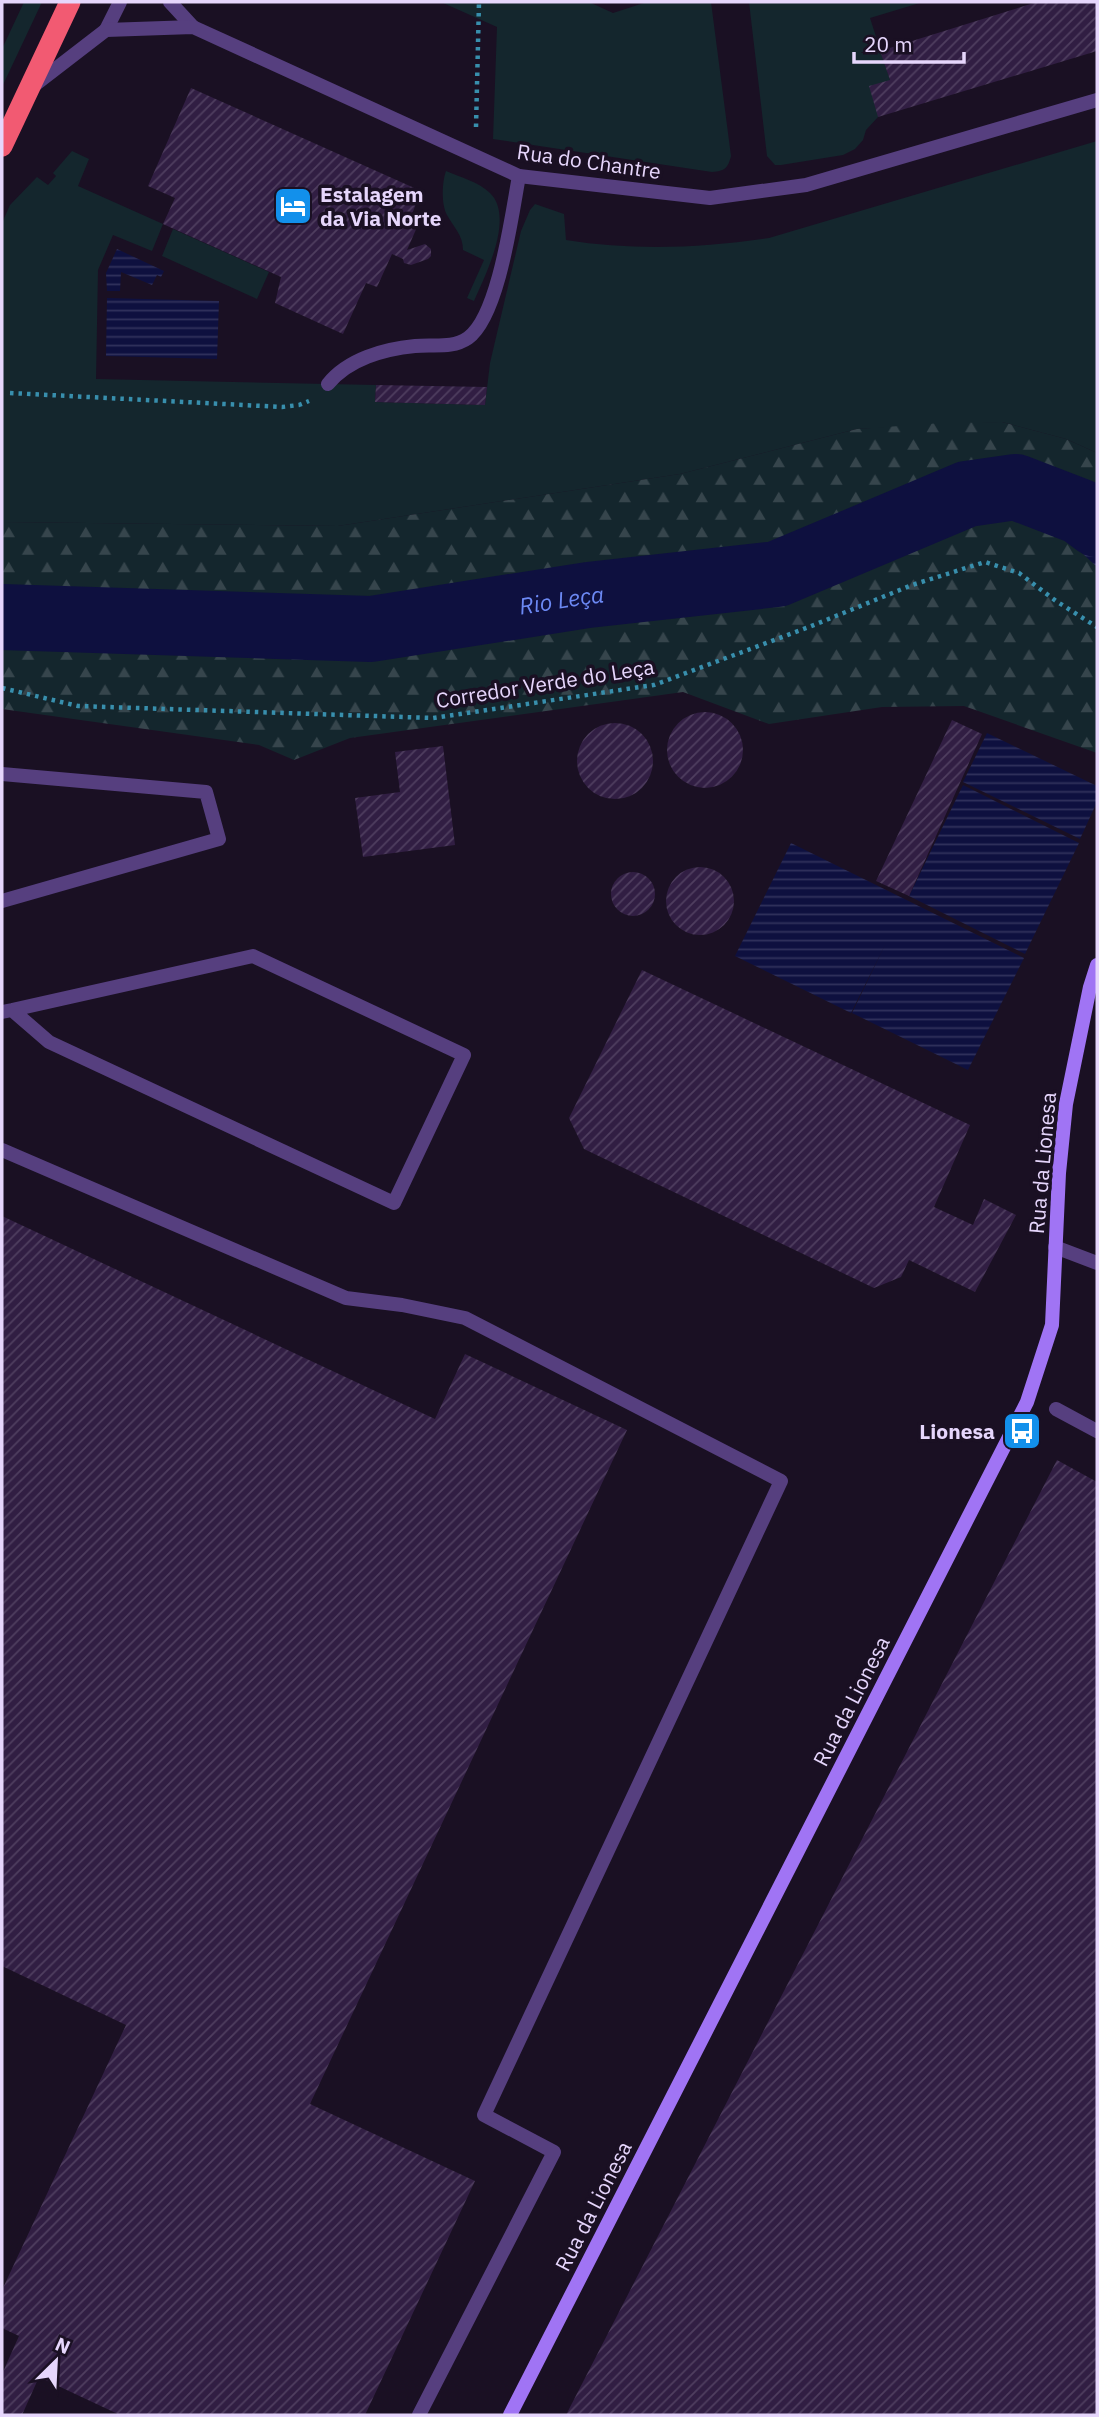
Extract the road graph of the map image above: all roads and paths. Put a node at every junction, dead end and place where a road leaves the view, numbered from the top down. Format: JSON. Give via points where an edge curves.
{"nodes":[{"id":1,"x":70,"y":2,"type":"edge"},
{"id":2,"x":120,"y":2,"type":"edge"},
{"id":3,"x":170,"y":2,"type":"edge"},
{"id":4,"x":479,"y":2,"type":"edge"},
{"id":5,"x":193,"y":27,"type":"junction"},
{"id":6,"x":106,"y":30,"type":"junction"},
{"id":7,"x":28,"y":90,"type":"junction"},
{"id":8,"x":1096,"y":99,"type":"edge"},
{"id":9,"x":2,"y":146,"type":"edge"},
{"id":10,"x":475,"y":157,"type":"junction"},
{"id":11,"x":519,"y":176,"type":"junction"},
{"id":12,"x":328,"y":384,"type":"joint"},
{"id":13,"x":10,"y":393,"type":"dead end"},
{"id":14,"x":1097,"y":627,"type":"edge"},
{"id":15,"x":2,"y":688,"type":"edge"},
{"id":16,"x":2,"y":774,"type":"edge"},
{"id":17,"x":2,"y":901,"type":"edge"},
{"id":18,"x":1097,"y":965,"type":"edge"},
{"id":19,"x":7,"y":1011,"type":"edge"},
{"id":20,"x":2,"y":1150,"type":"edge"},
{"id":21,"x":1055,"y":1247,"type":"junction"},
{"id":22,"x":1097,"y":1263,"type":"edge"},
{"id":23,"x":1056,"y":1409,"type":"dead end"},
{"id":24,"x":1097,"y":1431,"type":"edge"},
{"id":25,"x":419,"y":2415,"type":"edge"},
{"id":26,"x":510,"y":2415,"type":"edge"}],
"edges":[{"from":1,"to":7,"type":"highway"},
{"from":2,"to":6,"type":"street"},
{"from":3,"to":5,"type":"street"},
{"from":4,"to":10,"type":"path"},
{"from":5,"to":6,"type":"street","name":"Rua do Chantre"},
{"from":5,"to":10,"type":"street","name":"Rua do Chantre"},
{"from":6,"to":7,"type":"street"},
{"from":7,"to":9,"type":"highway"},
{"from":8,"to":11,"type":"street","name":"Rua do Chantre","via":[[806,185],[710,198]]},
{"from":10,"to":11,"type":"street","name":"Rua do Chantre"},
{"from":11,"to":12,"type":"street","via":[[503,265],[483,318],[469,337],[454,345],[415,346],[377,354],[348,366]]},
{"from":12,"to":13,"type":"path","via":[[317,397],[282,407]]},
{"from":14,"to":15,"type":"path","name":"Corredor Verde do Leça","via":[[1019,573],[985,562],[912,585],[654,684],[433,718],[78,706]]},
{"from":16,"to":17,"type":"street","via":[[206,792],[219,839]]},
{"from":18,"to":21,"type":"street","name":"Rua da Lionesa","via":[[1066,1104]]},
{"from":19,"to":19,"type":"street","via":[[254,956],[464,1055],[394,1203],[49,1042]]},
{"from":20,"to":25,"type":"street","via":[[346,1298],[465,1318],[781,1481],[484,2115],[554,2152]]},
{"from":21,"to":22,"type":"street"},
{"from":21,"to":26,"type":"street","name":"Rua da Lionesa","via":[[1052,1325],[1027,1402]]},
{"from":23,"to":24,"type":"street"}]}
